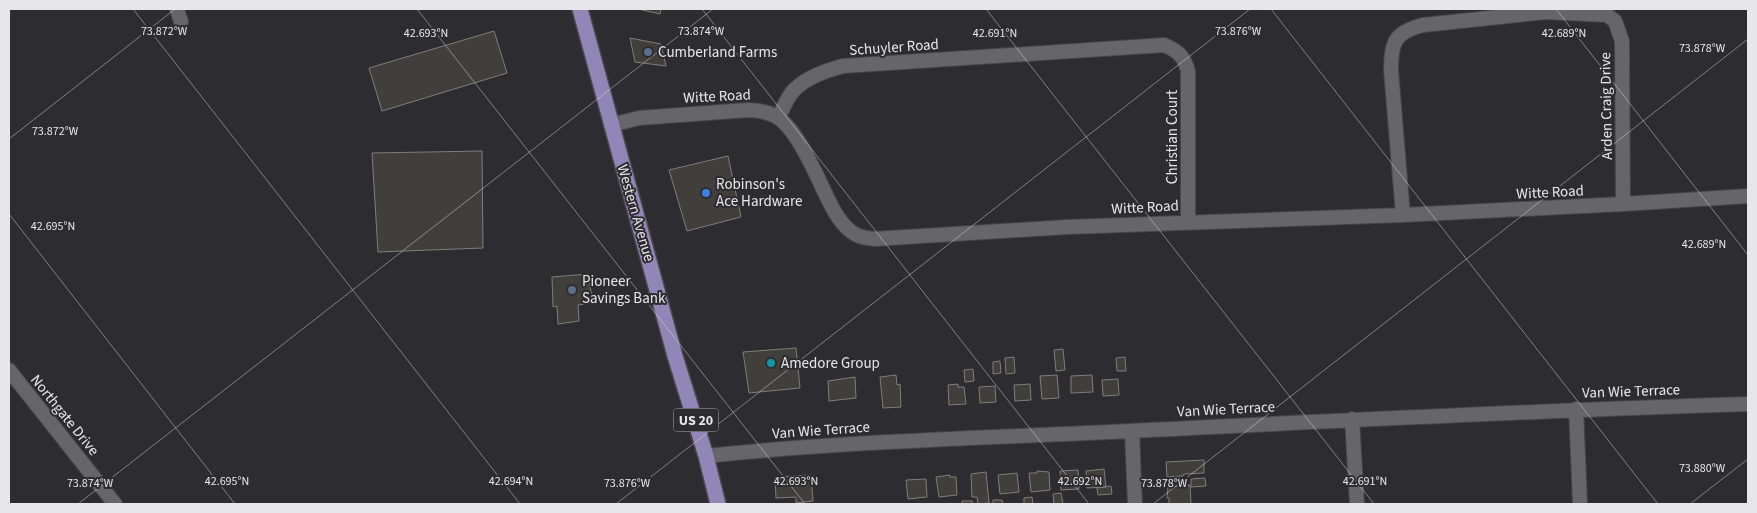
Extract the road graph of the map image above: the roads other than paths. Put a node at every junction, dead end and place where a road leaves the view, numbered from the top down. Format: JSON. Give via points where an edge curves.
{"nodes":[{"id":1,"x":580,"y":9,"type":"edge"},
{"id":2,"x":1546,"y":10,"type":"edge"},
{"id":3,"x":1180,"y":54,"type":"joint"},
{"id":4,"x":778,"y":118,"type":"junction"},
{"id":5,"x":611,"y":125,"type":"junction"},
{"id":6,"x":1748,"y":196,"type":"edge"},
{"id":7,"x":1623,"y":204,"type":"junction"},
{"id":8,"x":1403,"y":215,"type":"junction"},
{"id":9,"x":1188,"y":222,"type":"junction"},
{"id":10,"x":9,"y":370,"type":"edge"},
{"id":11,"x":1748,"y":404,"type":"edge"},
{"id":12,"x":1576,"y":409,"type":"junction"},
{"id":13,"x":1352,"y":419,"type":"junction"},
{"id":14,"x":1132,"y":431,"type":"junction"},
{"id":15,"x":706,"y":456,"type":"junction"},
{"id":16,"x":114,"y":504,"type":"edge"},
{"id":17,"x":718,"y":504,"type":"edge"},
{"id":18,"x":1135,"y":504,"type":"edge"},
{"id":19,"x":1357,"y":504,"type":"edge"},
{"id":20,"x":1580,"y":504,"type":"edge"}],
"edges":[{"from":1,"to":5,"type":"main road","name":"Western Avenue","number":"US 20"},
{"from":2,"to":7,"type":"street","name":"Arden Craig Drive","via":[[1607,15],[1615,21],[1622,40]]},
{"from":2,"to":8,"type":"street","name":"Arden Craig Drive","via":[[1423,25],[1409,28],[1395,41],[1391,70]]},
{"from":3,"to":4,"type":"street","name":"Schuyler Road","via":[[1164,46],[843,66],[804,82],[792,92]]},
{"from":3,"to":9,"type":"street","name":"Christian Court","via":[[1188,70]]},
{"from":4,"to":5,"type":"street","name":"Witte Road","via":[[760,110],[748,110],[639,118]]},
{"from":4,"to":9,"type":"street","name":"Witte Road","via":[[799,143],[833,210],[860,237],[874,239]]},
{"from":5,"to":15,"type":"main road","name":"Western Avenue","number":"US 20"},
{"from":6,"to":7,"type":"street","name":"Witte Road"},
{"from":7,"to":8,"type":"street","name":"Witte Road"},
{"from":8,"to":9,"type":"street","name":"Witte Road"},
{"from":10,"to":16,"type":"street","name":"Northgate Drive"},
{"from":11,"to":12,"type":"street","name":"Van Wie Terrace"},
{"from":12,"to":13,"type":"street","name":"Van Wie Terrace"},
{"from":12,"to":20,"type":"street"},
{"from":13,"to":14,"type":"street","name":"Van Wie Terrace"},
{"from":13,"to":19,"type":"street"},
{"from":14,"to":15,"type":"street","name":"Van Wie Terrace","via":[[829,445]]},
{"from":14,"to":18,"type":"street"},
{"from":15,"to":17,"type":"main road","name":"Western Avenue","number":"US 20"}]}
